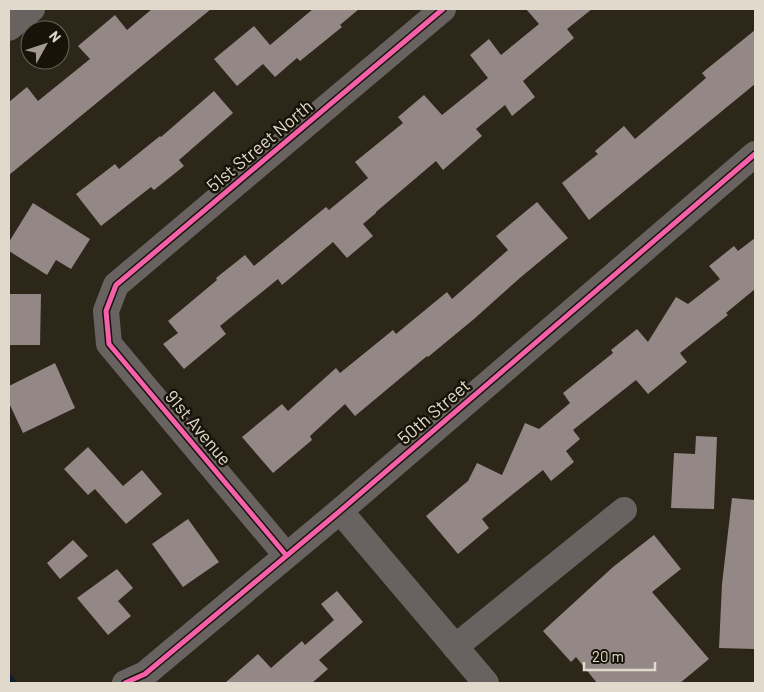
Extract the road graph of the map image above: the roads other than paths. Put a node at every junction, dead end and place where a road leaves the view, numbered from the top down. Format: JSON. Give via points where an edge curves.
{"nodes":[{"id":1,"x":32,"y":9,"type":"edge"},
{"id":2,"x":443,"y":9,"type":"edge"},
{"id":3,"x":9,"y":28,"type":"edge"},
{"id":4,"x":755,"y":154,"type":"edge"},
{"id":5,"x":106,"y":311,"type":"joint"},
{"id":6,"x":624,"y":510,"type":"dead end"},
{"id":7,"x":340,"y":511,"type":"junction"},
{"id":8,"x":286,"y":555,"type":"junction"},
{"id":9,"x":455,"y":647,"type":"junction"},
{"id":10,"x":125,"y":683,"type":"edge"},
{"id":11,"x":486,"y":683,"type":"edge"}],
"edges":[{"from":1,"to":3,"type":"street"},
{"from":2,"to":5,"type":"street","name":"51st Street North","via":[[116,285]]},
{"from":4,"to":7,"type":"street","name":"50th Street"},
{"from":5,"to":8,"type":"street","name":"91st Avenue","via":[[109,344]]},
{"from":6,"to":9,"type":"street"},
{"from":7,"to":8,"type":"street","name":"50th Street"},
{"from":7,"to":9,"type":"street"},
{"from":8,"to":10,"type":"street","name":"50th Street","via":[[145,674]]},
{"from":9,"to":11,"type":"street"}]}
